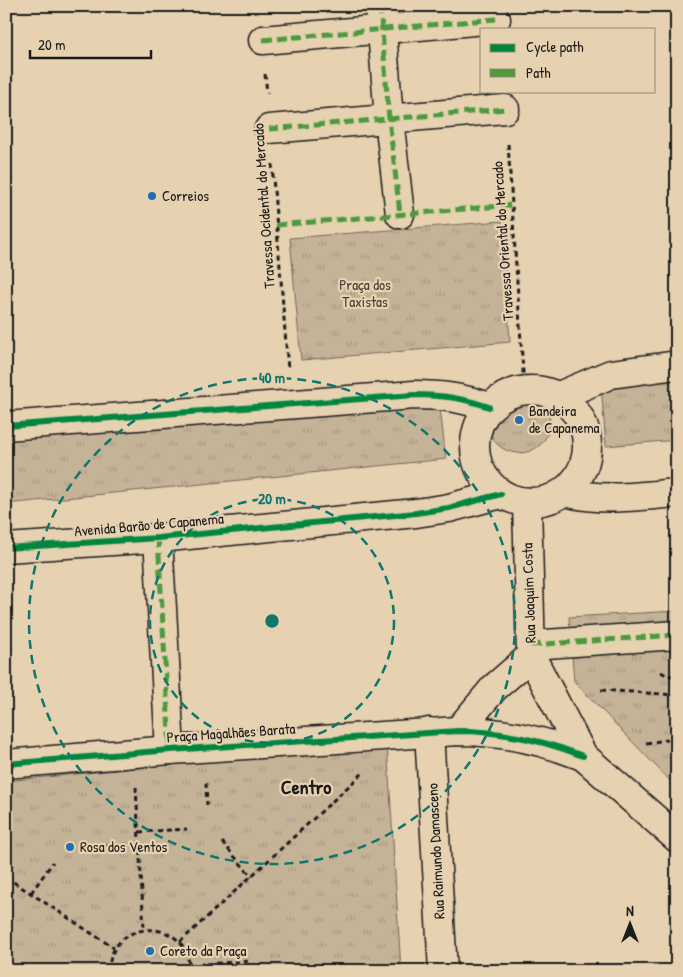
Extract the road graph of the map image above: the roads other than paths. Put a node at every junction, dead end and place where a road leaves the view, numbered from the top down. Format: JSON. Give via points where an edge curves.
{"nodes":[{"id":1,"x":381,"y":17,"type":"edge"},
{"id":2,"x":496,"y":19,"type":"dead end"},
{"id":3,"x":263,"y":40,"type":"road end"},
{"id":4,"x":505,"y":109,"type":"road end"},
{"id":5,"x":389,"y":119,"type":"junction"},
{"id":6,"x":269,"y":129,"type":"road end"},
{"id":7,"x":400,"y":214,"type":"dead end"},
{"id":8,"x":677,"y":365,"type":"edge"},
{"id":9,"x":558,"y":396,"type":"junction"},
{"id":10,"x":489,"y":407,"type":"junction"},
{"id":11,"x":6,"y":426,"type":"edge"},
{"id":12,"x":565,"y":492,"type":"junction"},
{"id":13,"x":677,"y":493,"type":"edge"},
{"id":14,"x":501,"y":494,"type":"junction"},
{"id":15,"x":527,"y":502,"type":"junction"},
{"id":16,"x":158,"y":538,"type":"junction"},
{"id":17,"x":6,"y":548,"type":"edge"},
{"id":18,"x":677,"y":636,"type":"edge"},
{"id":19,"x":531,"y":650,"type":"junction"},
{"id":20,"x":458,"y":731,"type":"junction"},
{"id":21,"x":429,"y":732,"type":"junction"},
{"id":22,"x":170,"y":750,"type":"junction"},
{"id":23,"x":583,"y":756,"type":"junction"},
{"id":24,"x":6,"y":764,"type":"edge"},
{"id":25,"x":677,"y":838,"type":"edge"},
{"id":26,"x":443,"y":971,"type":"edge"}],
"edges":[{"from":1,"to":2,"type":"street"},
{"from":1,"to":3,"type":"street"},
{"from":1,"to":5,"type":"street"},
{"from":4,"to":5,"type":"street"},
{"from":5,"to":6,"type":"street"},
{"from":5,"to":7,"type":"street"},
{"from":8,"to":9,"type":"street","via":[[611,374]]},
{"from":9,"to":10,"type":"street","via":[[542,390],[524,389],[505,395]]},
{"from":9,"to":12,"type":"street","via":[[573,408],[584,424],[588,442],[586,461],[578,478]]},
{"from":10,"to":11,"type":"street","via":[[442,395]]},
{"from":10,"to":14,"type":"street","via":[[478,424],[474,443],[477,463],[486,480]]},
{"from":12,"to":13,"type":"street","via":[[602,498]]},
{"from":12,"to":15,"type":"street","via":[[547,500]]},
{"from":14,"to":15,"type":"street"},
{"from":14,"to":16,"type":"street","name":"Avenida Barão de Capanema","via":[[416,513]]},
{"from":15,"to":19,"type":"street","name":"Rua Joaquim Costa"},
{"from":16,"to":17,"type":"street","name":"Avenida Barão de Capanema"},
{"from":16,"to":22,"type":"street"},
{"from":18,"to":19,"type":"street"},
{"from":19,"to":20,"type":"street"},
{"from":19,"to":23,"type":"street","name":"Rua Joaquim Costa"},
{"from":20,"to":21,"type":"street","name":"Praça Magalhães Barata"},
{"from":20,"to":23,"type":"street","name":"Praça Magalhães Barata","via":[[494,731],[554,745]]},
{"from":21,"to":22,"type":"street","name":"Praça Magalhães Barata"},
{"from":21,"to":26,"type":"street","name":"Rua Raimundo Damasceno"},
{"from":22,"to":24,"type":"street","name":"Praça Magalhães Barata"},
{"from":23,"to":25,"type":"street","name":"Rua Joaquim Costa"}]}
